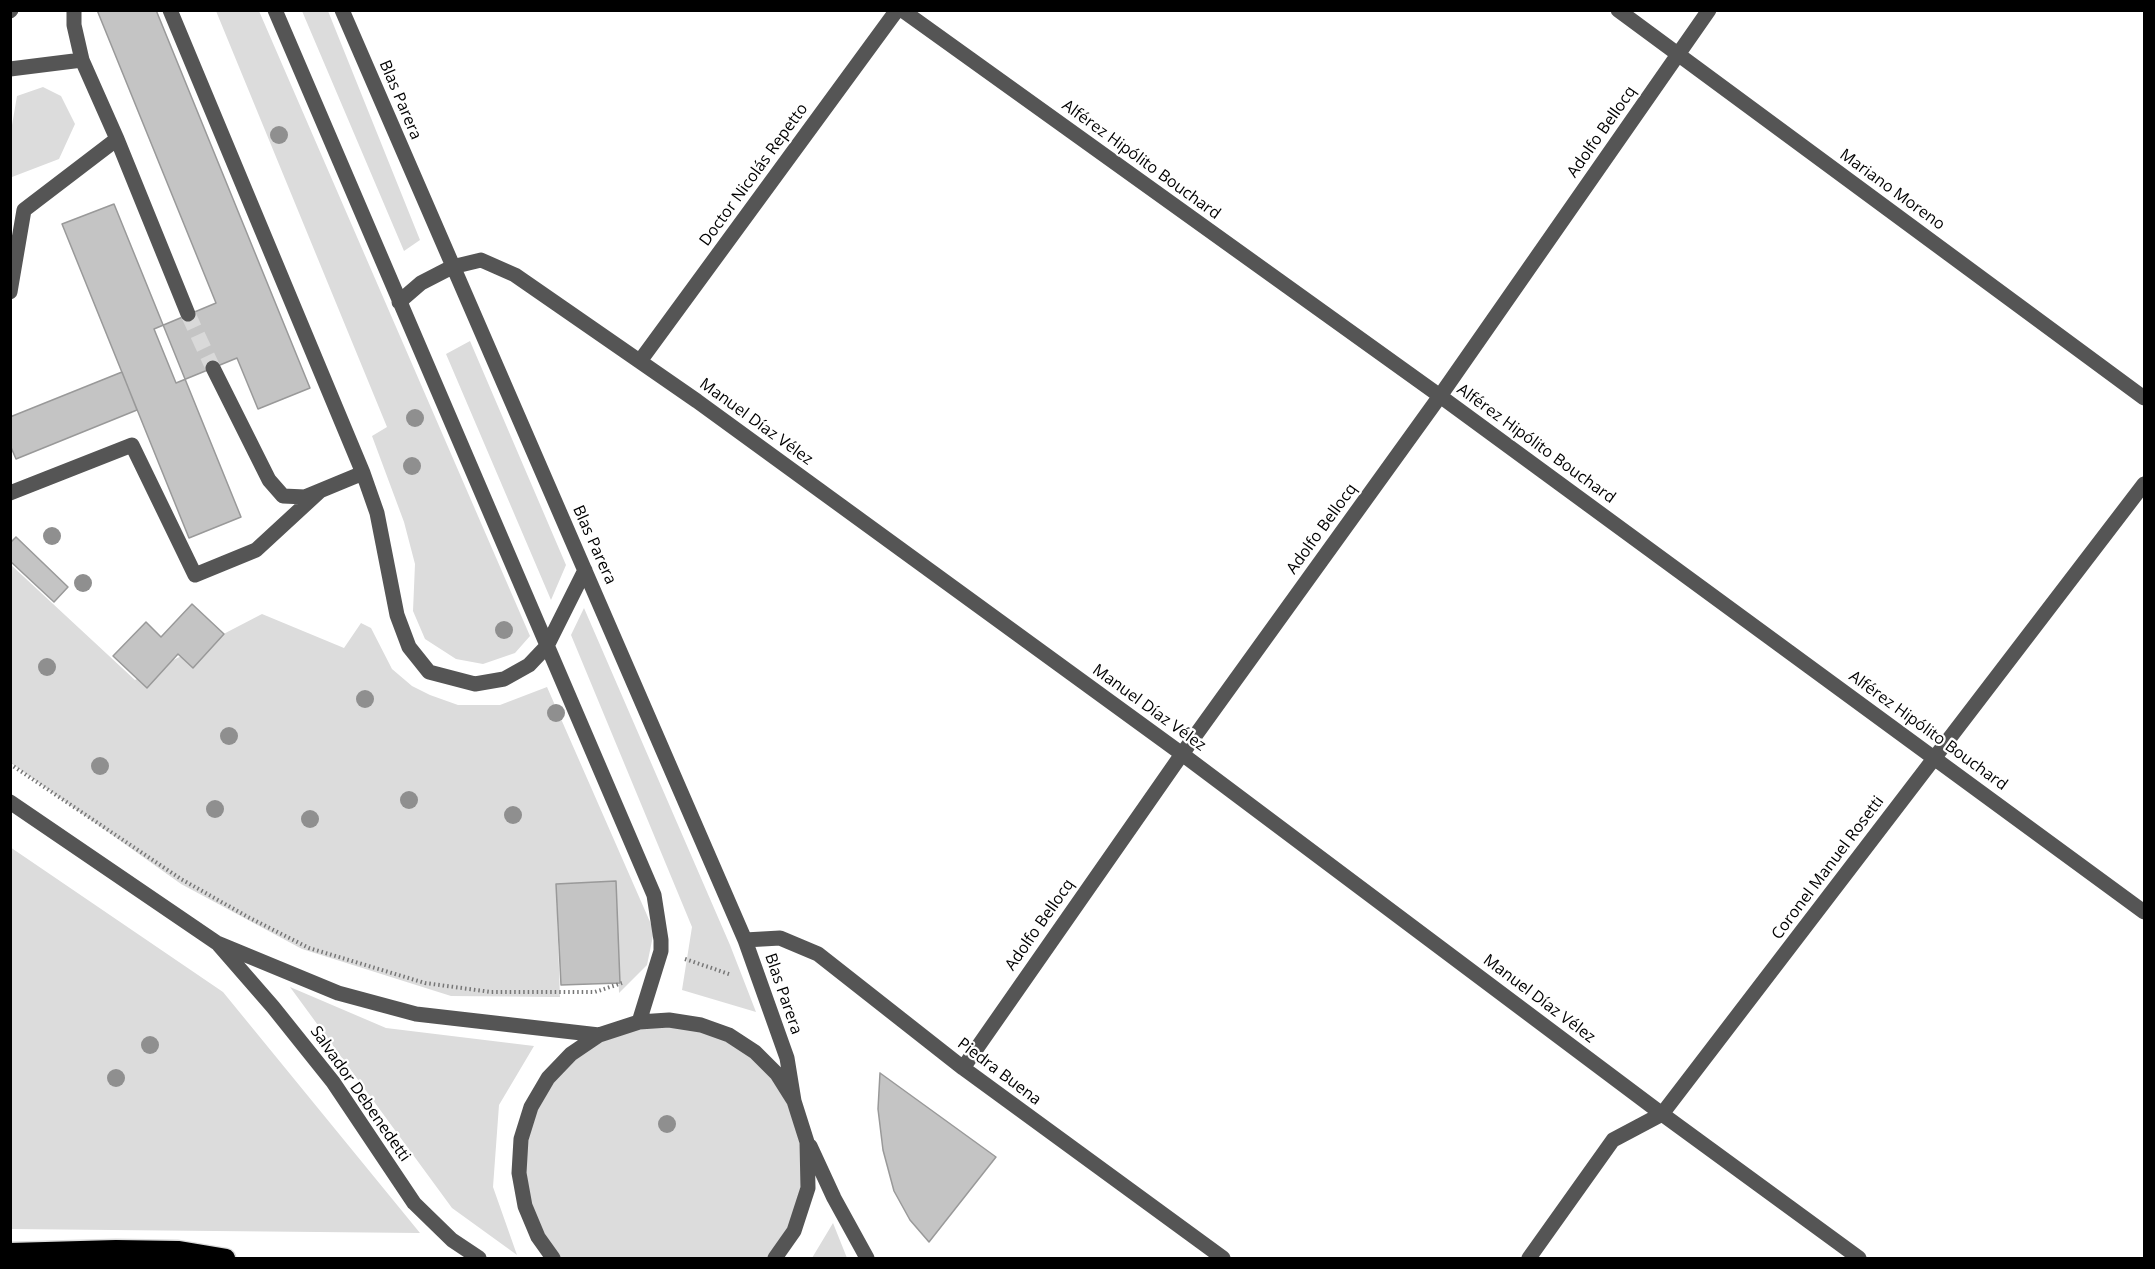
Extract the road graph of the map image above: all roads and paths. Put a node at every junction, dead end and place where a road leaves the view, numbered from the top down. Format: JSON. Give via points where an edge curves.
{"nodes":[{"id":1,"x":74,"y":10,"type":"edge"},
{"id":2,"x":170,"y":10,"type":"edge"},
{"id":3,"x":275,"y":10,"type":"edge"},
{"id":4,"x":342,"y":10,"type":"edge"},
{"id":5,"x":899,"y":10,"type":"edge"},
{"id":6,"x":1618,"y":10,"type":"edge"},
{"id":7,"x":1709,"y":10,"type":"edge"},
{"id":8,"x":1678,"y":55,"type":"junction"},
{"id":9,"x":82,"y":60,"type":"junction"},
{"id":10,"x":10,"y":69,"type":"edge"},
{"id":11,"x":117,"y":139,"type":"junction"},
{"id":12,"x":452,"y":267,"type":"junction"},
{"id":13,"x":10,"y":292,"type":"edge"},
{"id":14,"x":399,"y":302,"type":"junction"},
{"id":15,"x":188,"y":314,"type":"tunnel mouth"},
{"id":16,"x":640,"y":361,"type":"junction"},
{"id":17,"x":213,"y":368,"type":"tunnel mouth"},
{"id":18,"x":1440,"y":396,"type":"junction"},
{"id":19,"x":2145,"y":398,"type":"edge"},
{"id":20,"x":363,"y":473,"type":"junction"},
{"id":21,"x":2145,"y":484,"type":"edge"},
{"id":22,"x":320,"y":492,"type":"junction"},
{"id":23,"x":10,"y":493,"type":"edge"},
{"id":24,"x":585,"y":570,"type":"junction"},
{"id":25,"x":547,"y":646,"type":"junction"},
{"id":26,"x":1182,"y":754,"type":"junction"},
{"id":27,"x":1934,"y":758,"type":"junction"},
{"id":28,"x":10,"y":764,"type":"edge"},
{"id":29,"x":10,"y":802,"type":"edge"},
{"id":30,"x":2145,"y":912,"type":"edge"},
{"id":31,"x":745,"y":940,"type":"junction"},
{"id":32,"x":217,"y":943,"type":"junction"},
{"id":33,"x":661,"y":951,"type":"junction"},
{"id":34,"x":625,"y":982,"type":"dead end"},
{"id":35,"x":762,"y":986,"type":"junction"},
{"id":36,"x":639,"y":1022,"type":"junction"},
{"id":37,"x":599,"y":1035,"type":"junction"},
{"id":38,"x":963,"y":1068,"type":"junction"},
{"id":39,"x":794,"y":1101,"type":"junction"},
{"id":40,"x":1662,"y":1114,"type":"junction"},
{"id":41,"x":807,"y":1142,"type":"junction"},
{"id":42,"x":10,"y":1252,"type":"edge"},
{"id":43,"x":226,"y":1258,"type":"edge"},
{"id":44,"x":479,"y":1258,"type":"edge"},
{"id":45,"x":553,"y":1258,"type":"edge"},
{"id":46,"x":775,"y":1258,"type":"edge"},
{"id":47,"x":867,"y":1258,"type":"edge"},
{"id":48,"x":1224,"y":1258,"type":"edge"},
{"id":49,"x":1529,"y":1258,"type":"edge"},
{"id":50,"x":1859,"y":1258,"type":"edge"}],
"edges":[{"from":1,"to":9,"type":"street"},
{"from":2,"to":20,"type":"street"},
{"from":3,"to":14,"type":"street"},
{"from":4,"to":12,"type":"street","name":"Blas Parera"},
{"from":5,"to":16,"type":"street","name":"Doctor Nicolás Repetto"},
{"from":5,"to":18,"type":"street","name":"Alférez Hipólito Bouchard"},
{"from":6,"to":8,"type":"street","name":"Mariano Moreno"},
{"from":7,"to":8,"type":"street","name":"Adolfo Bellocq"},
{"from":8,"to":18,"type":"street","name":"Adolfo Bellocq"},
{"from":8,"to":19,"type":"street","name":"Mariano Moreno"},
{"from":9,"to":10,"type":"street"},
{"from":9,"to":11,"type":"street"},
{"from":11,"to":13,"type":"street","via":[[24,210]]},
{"from":11,"to":15,"type":"street"},
{"from":12,"to":14,"type":"street","name":"Manuel Díaz Vélez","via":[[421,283]]},
{"from":12,"to":16,"type":"street","name":"Manuel Díaz Vélez","via":[[481,260],[514,275]]},
{"from":12,"to":24,"type":"street","name":"Blas Parera"},
{"from":14,"to":25,"type":"street"},
{"from":16,"to":26,"type":"street","name":"Manuel Díaz Vélez"},
{"from":17,"to":22,"type":"street","via":[[268,480],[283,496],[305,497]]},
{"from":18,"to":26,"type":"street","name":"Adolfo Bellocq"},
{"from":18,"to":27,"type":"street","name":"Alférez Hipólito Bouchard"},
{"from":20,"to":22,"type":"street"},
{"from":20,"to":25,"type":"street","via":[[377,513],[397,615],[409,648],[429,672],[475,684],[504,679],[529,665]]},
{"from":21,"to":27,"type":"street","name":"Coronel Manuel Rosetti"},
{"from":22,"to":23,"type":"street","via":[[256,550],[195,574],[132,445]]},
{"from":24,"to":25,"type":"street"},
{"from":24,"to":31,"type":"street","name":"Blas Parera"},
{"from":25,"to":33,"type":"street","via":[[654,895]]},
{"from":26,"to":38,"type":"street","name":"Adolfo Bellocq"},
{"from":26,"to":40,"type":"street","name":"Manuel Díaz Vélez"},
{"from":27,"to":30,"type":"street","name":"Alférez Hipólito Bouchard"},
{"from":27,"to":40,"type":"street","name":"Coronel Manuel Rosetti"},
{"from":28,"to":34,"type":"path","via":[[181,879],[309,948],[425,983],[491,992],[595,992]]},
{"from":29,"to":32,"type":"street","name":"Salvador Debenedetti"},
{"from":31,"to":35,"type":"street","name":"Blas Parera"},
{"from":31,"to":38,"type":"street","name":"Piedra Buena","via":[[780,938],[818,954]]},
{"from":32,"to":37,"type":"street","name":"Salvador Debenedetti","via":[[338,993],[416,1014]]},
{"from":32,"to":44,"type":"street","name":"Salvador Debenedetti","via":[[333,1082],[414,1203],[452,1240]]},
{"from":33,"to":35,"type":"path"},
{"from":33,"to":36,"type":"street"},
{"from":35,"to":39,"type":"street","name":"Blas Parera","via":[[787,1058]]},
{"from":36,"to":37,"type":"street"},
{"from":36,"to":39,"type":"street","via":[[669,1020],[729,1035],[777,1074]]},
{"from":37,"to":45,"type":"street","via":[[571,1054],[548,1078],[531,1107],[521,1139],[519,1173],[525,1206],[538,1237]]},
{"from":38,"to":48,"type":"street","name":"Piedra Buena"},
{"from":39,"to":41,"type":"street"},
{"from":40,"to":49,"type":"street","name":"Coronel Manuel Rosetti","via":[[1613,1140]]},
{"from":40,"to":50,"type":"street","name":"Manuel Díaz Vélez"},
{"from":41,"to":46,"type":"street","via":[[808,1188],[794,1231]]},
{"from":41,"to":47,"type":"street"},
{"from":42,"to":43,"type":"highway","via":[[178,1250]]}]}
